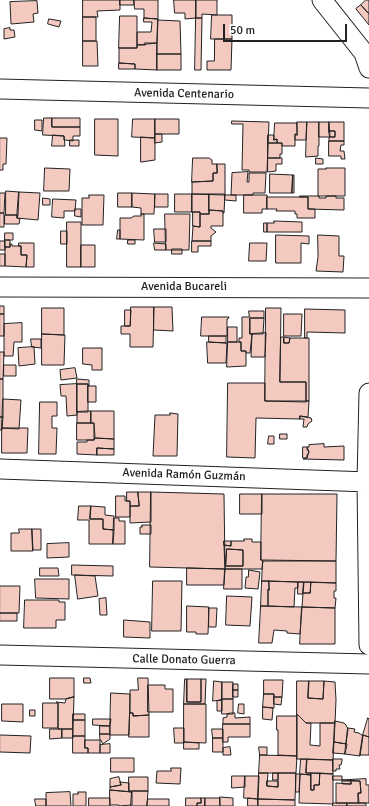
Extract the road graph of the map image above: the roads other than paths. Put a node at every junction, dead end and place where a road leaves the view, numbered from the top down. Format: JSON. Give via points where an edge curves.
{"nodes":[{"id":1,"x":322,"y":0,"type":"edge"},
{"id":2,"x":369,"y":68,"type":"edge"},
{"id":3,"x":0,"y":90,"type":"edge"},
{"id":4,"x":369,"y":98,"type":"edge"},
{"id":5,"x":0,"y":287,"type":"edge"},
{"id":6,"x":369,"y":288,"type":"edge"},
{"id":7,"x":369,"y":393,"type":"edge"},
{"id":8,"x":0,"y":469,"type":"edge"},
{"id":9,"x":368,"y":482,"type":"edge"},
{"id":10,"x":369,"y":645,"type":"edge"},
{"id":11,"x":0,"y":655,"type":"edge"},
{"id":12,"x":369,"y":664,"type":"edge"}],
"edges":[{"from":1,"to":2,"type":"street","via":[[364,53]]},
{"from":3,"to":4,"type":"street","name":"Avenida Centenario"},
{"from":5,"to":6,"type":"street","name":"Avenida Bucareli"},
{"from":7,"to":9,"type":"street"},
{"from":8,"to":9,"type":"street","name":"Avenida Ramón Guzmán"},
{"from":9,"to":10,"type":"street"},
{"from":11,"to":12,"type":"street","name":"Calle Donato Guerra"}]}
